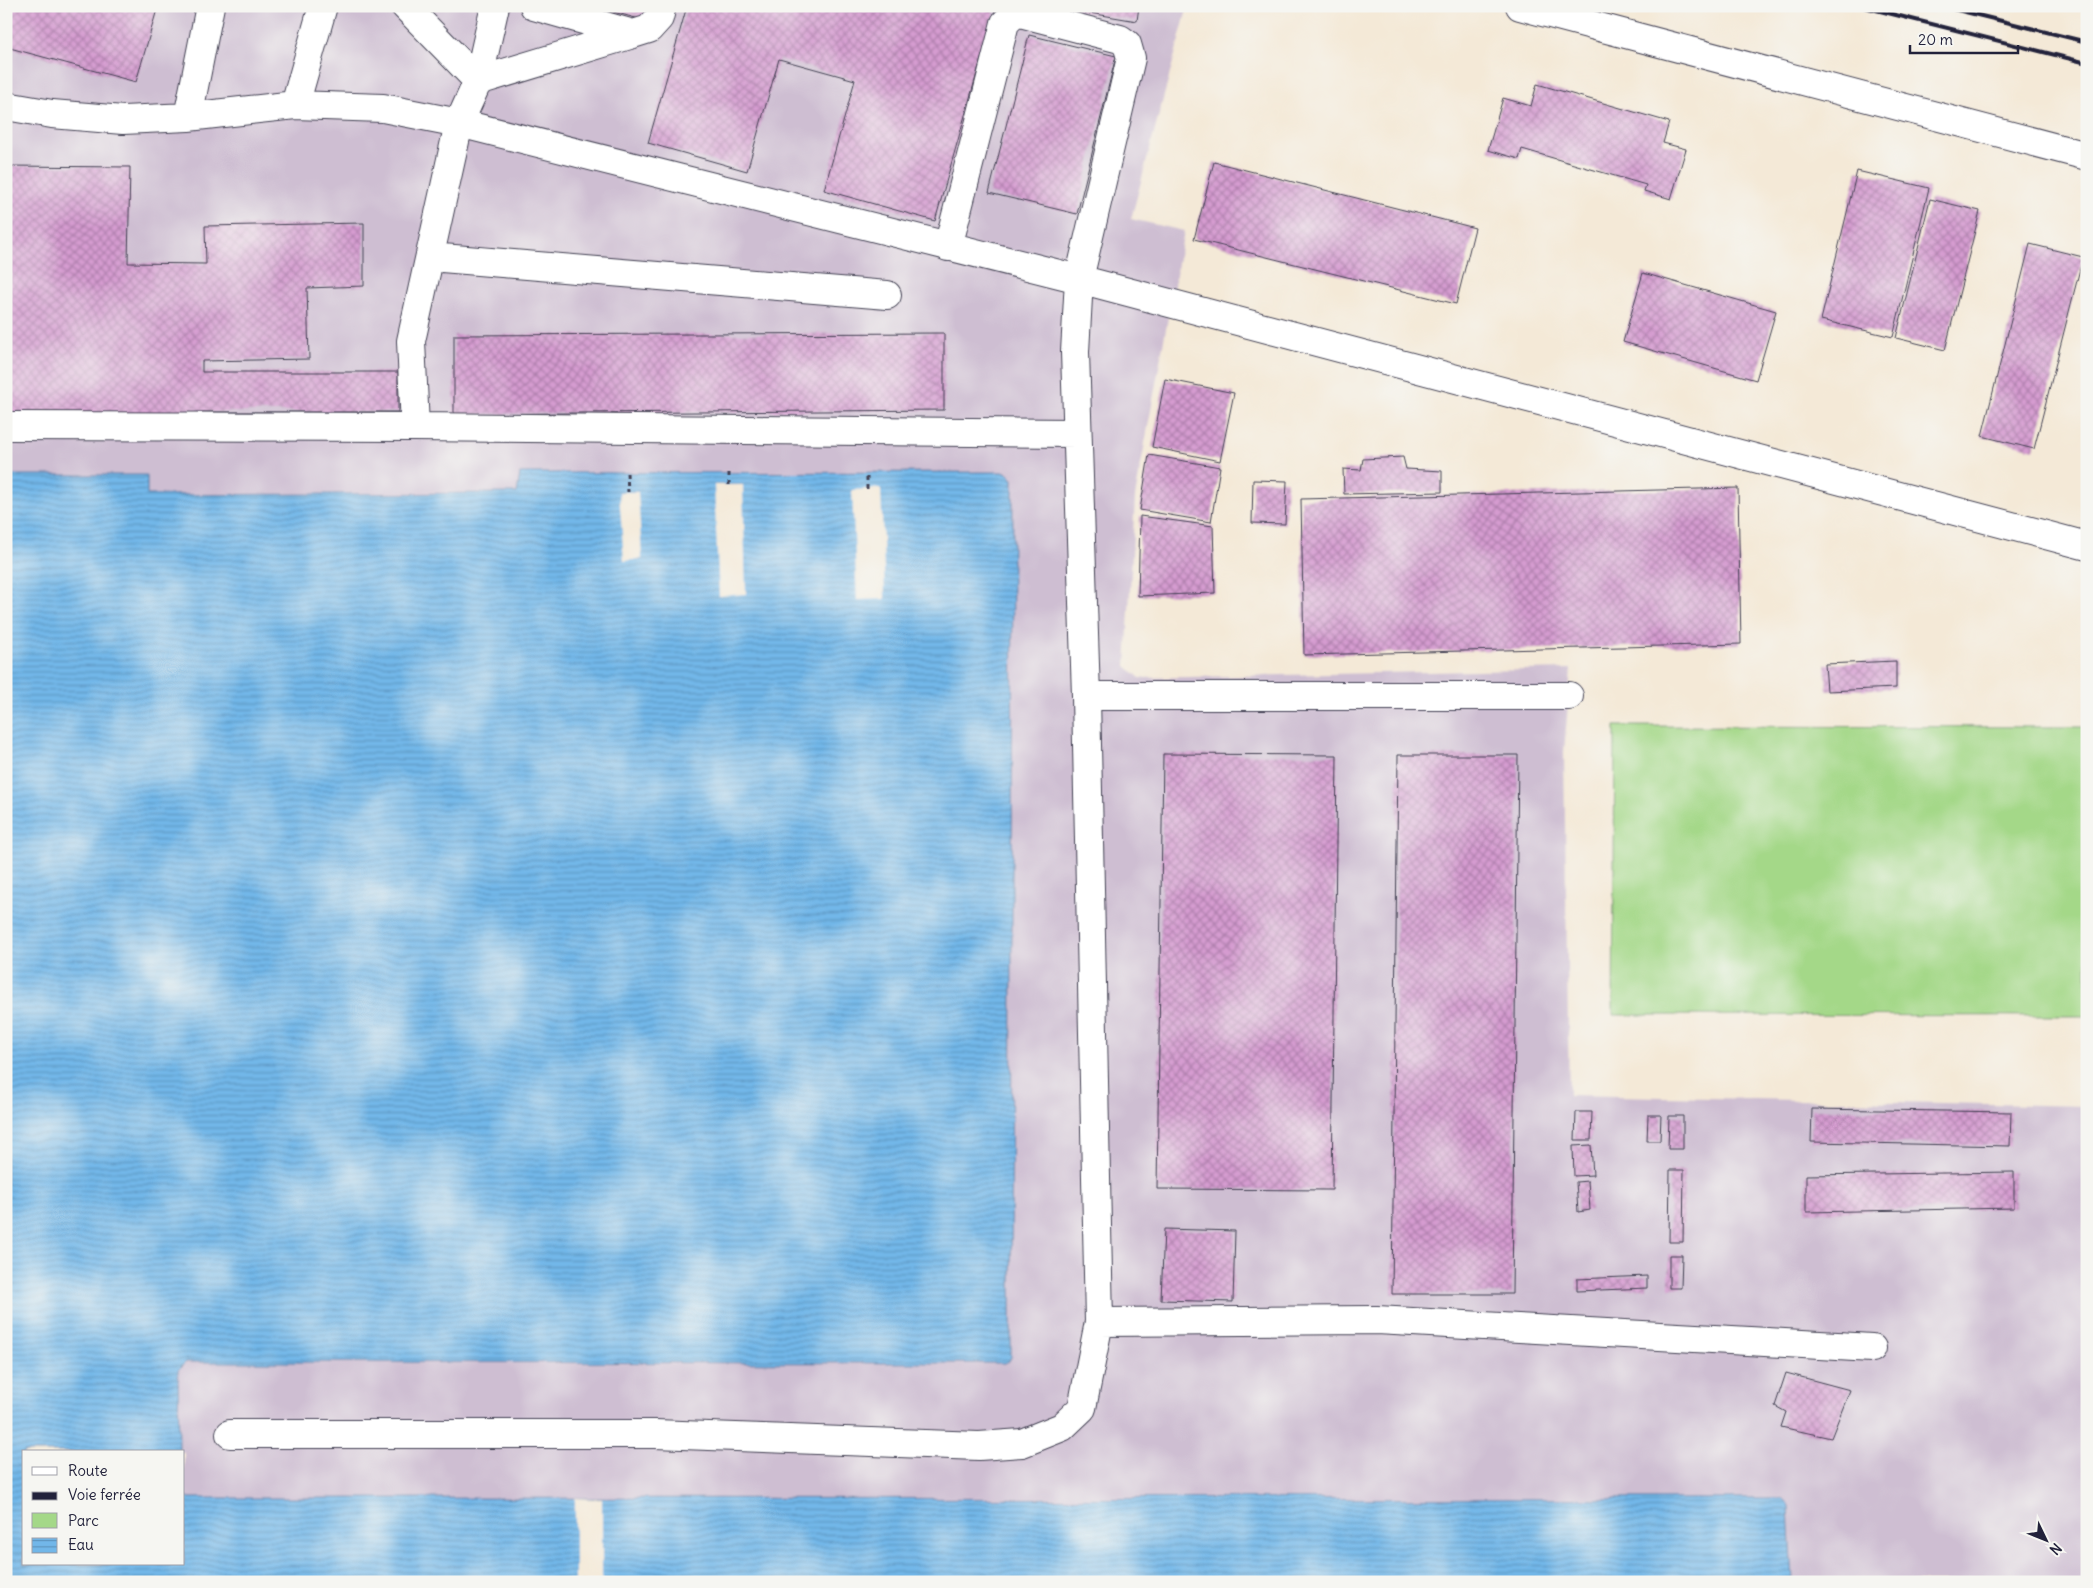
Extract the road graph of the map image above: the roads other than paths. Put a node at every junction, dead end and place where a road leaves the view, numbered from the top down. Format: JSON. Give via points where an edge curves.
{"nodes":[{"id":1,"x":210,"y":6,"type":"edge"},
{"id":2,"x":323,"y":6,"type":"edge"},
{"id":3,"x":405,"y":6,"type":"edge"},
{"id":4,"x":495,"y":6,"type":"edge"},
{"id":5,"x":534,"y":6,"type":"edge"},
{"id":6,"x":662,"y":6,"type":"edge"},
{"id":7,"x":1520,"y":6,"type":"edge"},
{"id":8,"x":633,"y":34,"type":"junction"},
{"id":9,"x":478,"y":81,"type":"junction"},
{"id":10,"x":295,"y":104,"type":"junction"},
{"id":11,"x":6,"y":106,"type":"edge"},
{"id":12,"x":188,"y":117,"type":"junction"},
{"id":13,"x":459,"y":123,"type":"junction"},
{"id":14,"x":2087,"y":156,"type":"edge"},
{"id":15,"x":948,"y":247,"type":"junction"},
{"id":16,"x":430,"y":257,"type":"junction"},
{"id":17,"x":1079,"y":279,"type":"junction"},
{"id":18,"x":887,"y":295,"type":"dead end"},
{"id":19,"x":6,"y":426,"type":"edge"},
{"id":20,"x":415,"y":427,"type":"junction"},
{"id":21,"x":1077,"y":433,"type":"junction"},
{"id":22,"x":2087,"y":546,"type":"edge"},
{"id":23,"x":1086,"y":696,"type":"junction"},
{"id":24,"x":1569,"y":696,"type":"dead end"},
{"id":25,"x":1099,"y":1322,"type":"junction"},
{"id":26,"x":1872,"y":1348,"type":"dead end"},
{"id":27,"x":230,"y":1434,"type":"dead end"}],
"edges":[{"from":1,"to":12,"type":"street"},
{"from":2,"to":10,"type":"street"},
{"from":3,"to":9,"type":"street"},
{"from":4,"to":9,"type":"street"},
{"from":5,"to":8,"type":"street"},
{"from":6,"to":8,"type":"street","via":[[659,18],[649,29]]},
{"from":7,"to":14,"type":"street"},
{"from":8,"to":9,"type":"street"},
{"from":9,"to":13,"type":"street"},
{"from":10,"to":12,"type":"street"},
{"from":10,"to":13,"type":"street","via":[[383,108]]},
{"from":11,"to":12,"type":"street","via":[[123,120]]},
{"from":13,"to":15,"type":"street"},
{"from":13,"to":16,"type":"street"},
{"from":15,"to":17,"type":"street"},
{"from":15,"to":17,"type":"street","via":[[1006,24],[1020,13],[1120,39],[1127,44],[1131,58]]},
{"from":16,"to":18,"type":"street"},
{"from":16,"to":20,"type":"street","via":[[411,341]]},
{"from":17,"to":21,"type":"street","via":[[1075,352]]},
{"from":17,"to":22,"type":"street"},
{"from":19,"to":20,"type":"street"},
{"from":20,"to":21,"type":"street"},
{"from":21,"to":23,"type":"street"},
{"from":23,"to":24,"type":"street"},
{"from":23,"to":25,"type":"street"},
{"from":25,"to":26,"type":"street","via":[[1377,1320]]},
{"from":25,"to":27,"type":"street","via":[[1082,1408],[1062,1427],[1022,1443],[979,1446],[655,1434]]}]}
